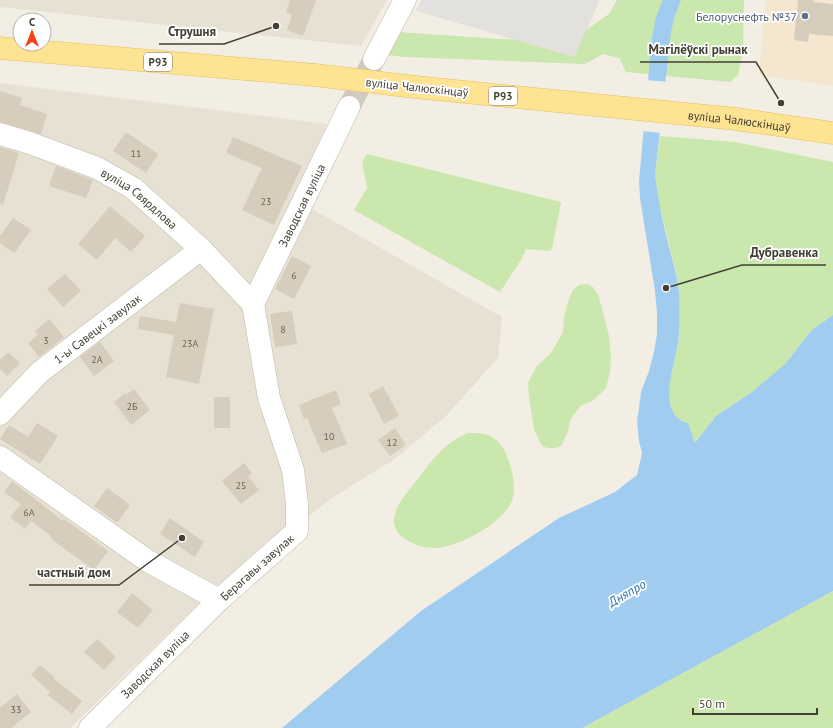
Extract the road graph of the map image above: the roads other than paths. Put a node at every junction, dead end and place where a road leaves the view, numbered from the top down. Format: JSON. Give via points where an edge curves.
{"nodes":[{"id":1,"x":404,"y":0,"type":"edge"},
{"id":2,"x":0,"y":48,"type":"edge"},
{"id":3,"x":374,"y":59,"type":"tunnel mouth"},
{"id":4,"x":349,"y":107,"type":"tunnel mouth"},
{"id":5,"x":833,"y":133,"type":"edge"},
{"id":6,"x":0,"y":134,"type":"edge"},
{"id":7,"x":201,"y":249,"type":"junction"},
{"id":8,"x":253,"y":304,"type":"junction"},
{"id":9,"x":0,"y":414,"type":"edge"},
{"id":10,"x":0,"y":457,"type":"edge"},
{"id":11,"x":220,"y":600,"type":"junction"},
{"id":12,"x":90,"y":728,"type":"edge"}],
"edges":[{"from":1,"to":3,"type":"street"},
{"from":2,"to":5,"type":"main road","name":"вуліца Чалюскінцаў","number":"Р93","bridge":true,"via":[[315,75],[736,119]]},
{"from":4,"to":8,"type":"street","name":"Заводская вуліца"},
{"from":6,"to":7,"type":"street","name":"вуліца Свярдлова","via":[[96,168],[133,188]]},
{"from":7,"to":8,"type":"street","name":"вуліца Свярдлова"},
{"from":7,"to":9,"type":"street","name":"1-ы Савецкі завулак","via":[[40,372]]},
{"from":8,"to":11,"type":"street","name":"Берагавы завулак","via":[[269,398],[293,470],[297,531]]},
{"from":10,"to":11,"type":"street","name":"Берагавы завулак","via":[[148,561]]},
{"from":11,"to":12,"type":"street","name":"Заводская вуліца"}]}
